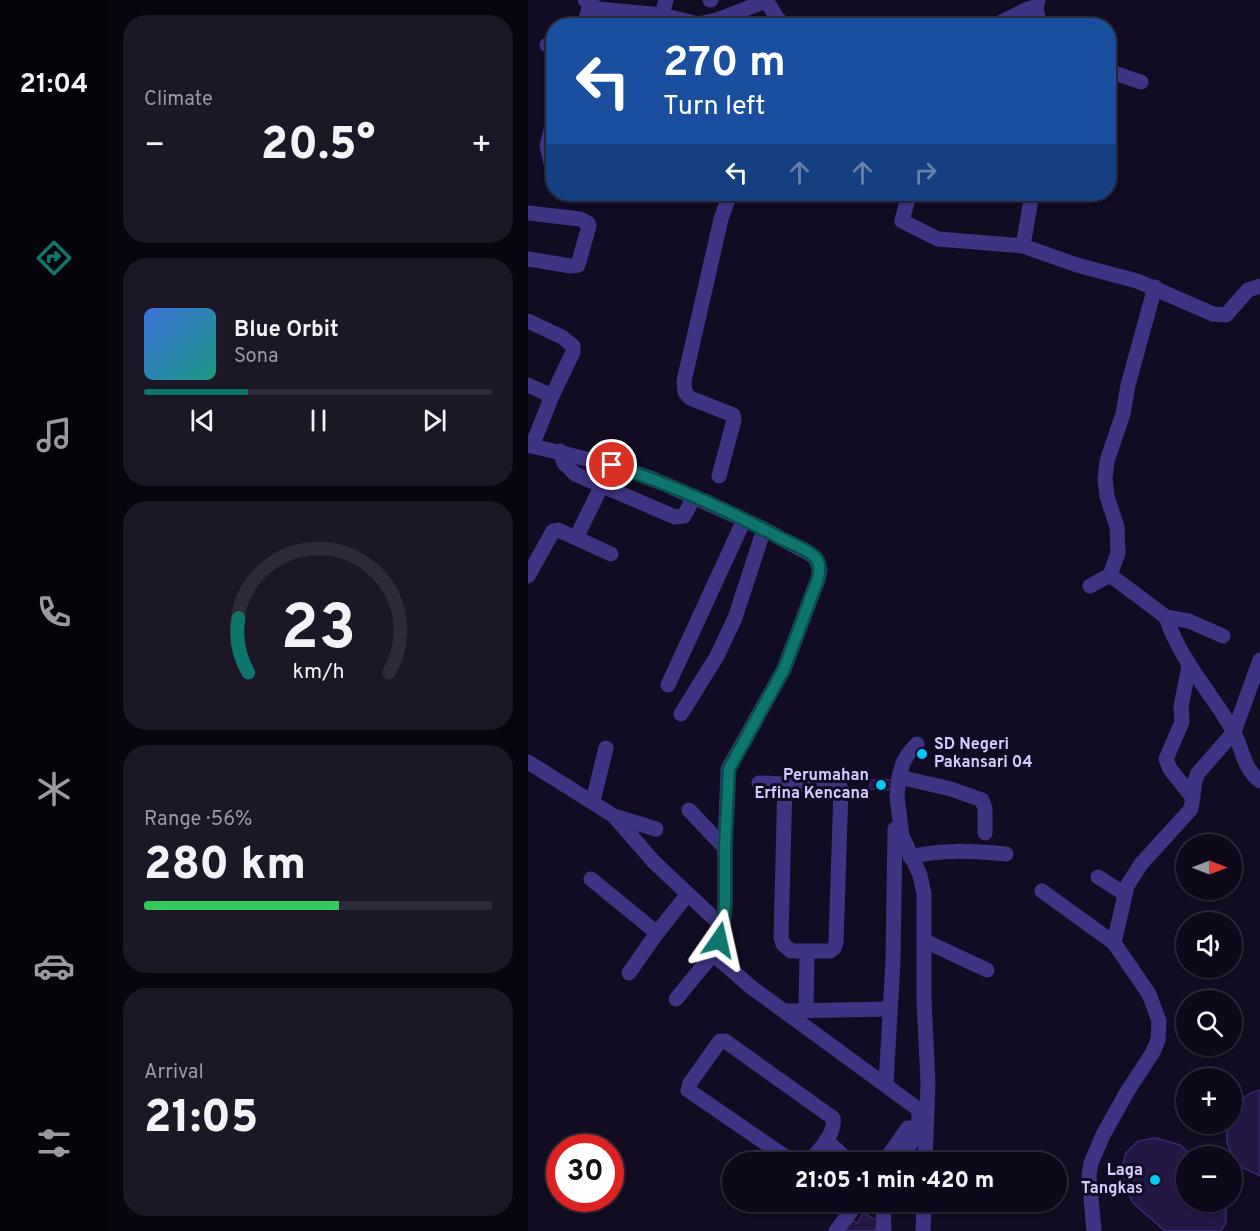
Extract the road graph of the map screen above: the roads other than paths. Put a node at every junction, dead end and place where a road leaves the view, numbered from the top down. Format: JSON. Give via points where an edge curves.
{"nodes":[{"id":1,"x":666,"y":0,"type":"edge"},
{"id":2,"x":766,"y":1,"type":"edge"},
{"id":3,"x":587,"y":2,"type":"edge"},
{"id":4,"x":1037,"y":4,"type":"edge"},
{"id":5,"x":662,"y":15,"type":"junction"},
{"id":6,"x":585,"y":18,"type":"edge"},
{"id":7,"x":674,"y":18,"type":"edge"},
{"id":8,"x":720,"y":18,"type":"edge"},
{"id":9,"x":777,"y":18,"type":"edge"},
{"id":10,"x":1010,"y":18,"type":"edge"},
{"id":11,"x":1116,"y":74,"type":"edge"},
{"id":12,"x":1141,"y":82,"type":"dead end"},
{"id":13,"x":728,"y":201,"type":"edge"},
{"id":14,"x":907,"y":201,"type":"edge"},
{"id":15,"x":1031,"y":201,"type":"edge"},
{"id":16,"x":528,"y":213,"type":"edge"},
{"id":17,"x":1023,"y":246,"type":"junction"},
{"id":18,"x":528,"y":258,"type":"edge"},
{"id":19,"x":1260,"y":286,"type":"edge"},
{"id":20,"x":1155,"y":287,"type":"junction"},
{"id":21,"x":528,"y":321,"type":"edge"},
{"id":22,"x":528,"y":385,"type":"edge"},
{"id":23,"x":552,"y":396,"type":"junction"},
{"id":24,"x":530,"y":445,"type":"edge"},
{"id":25,"x":560,"y":452,"type":"junction"},
{"id":26,"x":719,"y":476,"type":"dead end"},
{"id":27,"x":602,"y":485,"type":"junction"},
{"id":28,"x":694,"y":497,"type":"junction"},
{"id":29,"x":744,"y":520,"type":"junction"},
{"id":30,"x":764,"y":529,"type":"junction"},
{"id":31,"x":576,"y":538,"type":"junction"},
{"id":32,"x":611,"y":554,"type":"dead end"},
{"id":33,"x":1110,"y":575,"type":"junction"},
{"id":34,"x":528,"y":576,"type":"edge"},
{"id":35,"x":1090,"y":586,"type":"dead end"},
{"id":36,"x":1166,"y":617,"type":"junction"},
{"id":37,"x":1223,"y":636,"type":"dead end"},
{"id":38,"x":1260,"y":660,"type":"edge"},
{"id":39,"x":1189,"y":666,"type":"junction"},
{"id":40,"x":668,"y":685,"type":"dead end"},
{"id":41,"x":681,"y":714,"type":"dead end"},
{"id":42,"x":1234,"y":732,"type":"junction"},
{"id":43,"x":917,"y":744,"type":"dead end"},
{"id":44,"x":606,"y":748,"type":"dead end"},
{"id":45,"x":528,"y":762,"type":"edge"},
{"id":46,"x":896,"y":777,"type":"junction"},
{"id":47,"x":1260,"y":781,"type":"edge"},
{"id":48,"x":759,"y":783,"type":"dead end"},
{"id":49,"x":785,"y":783,"type":"junction"},
{"id":50,"x":1193,"y":798,"type":"junction"},
{"id":51,"x":593,"y":801,"type":"junction"},
{"id":52,"x":689,"y":810,"type":"dead end"},
{"id":53,"x":614,"y":816,"type":"junction"},
{"id":54,"x":656,"y":829,"type":"dead end"},
{"id":55,"x":984,"y":833,"type":"dead end"},
{"id":56,"x":725,"y":848,"type":"junction"},
{"id":57,"x":1006,"y":854,"type":"dead end"},
{"id":58,"x":910,"y":856,"type":"junction"},
{"id":59,"x":1098,"y":876,"type":"dead end"},
{"id":60,"x":591,"y":879,"type":"dead end"},
{"id":61,"x":1042,"y":891,"type":"dead end"},
{"id":62,"x":1125,"y":894,"type":"junction"},
{"id":63,"x":687,"y":895,"type":"junction"},
{"id":64,"x":723,"y":927,"type":"junction"},
{"id":65,"x":657,"y":933,"type":"junction"},
{"id":66,"x":925,"y":942,"type":"junction"},
{"id":67,"x":1114,"y":943,"type":"junction"},
{"id":68,"x":807,"y":952,"type":"junction"},
{"id":69,"x":713,"y":954,"type":"junction"},
{"id":70,"x":987,"y":970,"type":"dead end"},
{"id":71,"x":629,"y":973,"type":"dead end"},
{"id":72,"x":676,"y":999,"type":"dead end"},
{"id":73,"x":889,"y":1009,"type":"junction"},
{"id":74,"x":806,"y":1010,"type":"junction"},
{"id":75,"x":786,"y":1011,"type":"junction"},
{"id":76,"x":886,"y":1084,"type":"junction"},
{"id":77,"x":916,"y":1128,"type":"junction"},
{"id":78,"x":822,"y":1145,"type":"junction"},
{"id":79,"x":778,"y":1152,"type":"edge"},
{"id":80,"x":816,"y":1152,"type":"edge"},
{"id":81,"x":827,"y":1152,"type":"edge"},
{"id":82,"x":834,"y":1152,"type":"edge"},
{"id":83,"x":891,"y":1152,"type":"edge"},
{"id":84,"x":906,"y":1152,"type":"edge"},
{"id":85,"x":925,"y":1152,"type":"edge"},
{"id":86,"x":850,"y":1212,"type":"edge"},
{"id":87,"x":883,"y":1212,"type":"edge"},
{"id":88,"x":924,"y":1212,"type":"edge"},
{"id":89,"x":1097,"y":1229,"type":"edge"},
{"id":90,"x":836,"y":1231,"type":"edge"},
{"id":91,"x":884,"y":1231,"type":"edge"},
{"id":92,"x":923,"y":1231,"type":"edge"}],
"edges":[{"from":1,"to":5,"type":"street"},
{"from":2,"to":8,"type":"street"},
{"from":2,"to":9,"type":"street"},
{"from":3,"to":5,"type":"street","via":[[598,9]]},
{"from":3,"to":6,"type":"street"},
{"from":4,"to":10,"type":"street"},
{"from":5,"to":7,"type":"street"},
{"from":11,"to":12,"type":"street"},
{"from":13,"to":26,"type":"street","via":[[684,381],[690,399],[733,415]]},
{"from":14,"to":17,"type":"street","via":[[904,224],[938,239]]},
{"from":15,"to":17,"type":"street"},
{"from":16,"to":18,"type":"street","via":[[585,220],[589,230],[578,265]]},
{"from":17,"to":20,"type":"street"},
{"from":19,"to":20,"type":"street","via":[[1248,290],[1229,313],[1219,316]]},
{"from":20,"to":33,"type":"street","via":[[1107,461],[1105,479],[1119,537]]},
{"from":21,"to":23,"type":"street","via":[[573,346]]},
{"from":22,"to":23,"type":"street"},
{"from":23,"to":24,"type":"street"},
{"from":24,"to":25,"type":"street"},
{"from":25,"to":27,"type":"street","via":[[569,469]]},
{"from":25,"to":28,"type":"street","via":[[651,478]]},
{"from":27,"to":28,"type":"street","via":[[675,517],[684,516]]},
{"from":27,"to":31,"type":"street"},
{"from":28,"to":29,"type":"street"},
{"from":29,"to":30,"type":"street"},
{"from":29,"to":40,"type":"street"},
{"from":30,"to":41,"type":"street","via":[[735,618]]},
{"from":30,"to":56,"type":"street","via":[[815,557],[820,570],[784,669],[731,762]]},
{"from":31,"to":32,"type":"street"},
{"from":31,"to":34,"type":"street","via":[[553,531]]},
{"from":33,"to":35,"type":"street"},
{"from":33,"to":36,"type":"street"},
{"from":36,"to":37,"type":"street","via":[[1189,621]]},
{"from":36,"to":39,"type":"street"},
{"from":38,"to":42,"type":"street"},
{"from":39,"to":42,"type":"street"},
{"from":39,"to":50,"type":"street","via":[[1182,722],[1166,759]]},
{"from":42,"to":47,"type":"street","via":[[1246,766]]},
{"from":42,"to":50,"type":"street","via":[[1198,773]]},
{"from":43,"to":46,"type":"street"},
{"from":44,"to":51,"type":"street"},
{"from":45,"to":51,"type":"street"},
{"from":46,"to":55,"type":"street","via":[[982,800]]},
{"from":46,"to":58,"type":"street","via":[[902,836]]},
{"from":46,"to":73,"type":"street"},
{"from":48,"to":49,"type":"street"},
{"from":49,"to":68,"type":"street","via":[[781,937],[788,950]]},
{"from":49,"to":68,"type":"street","via":[[841,789],[836,944],[830,951]]},
{"from":50,"to":62,"type":"street","via":[[1191,809],[1133,874]]},
{"from":51,"to":53,"type":"street"},
{"from":52,"to":56,"type":"street"},
{"from":53,"to":54,"type":"street"},
{"from":53,"to":63,"type":"street"},
{"from":56,"to":64,"type":"street"},
{"from":57,"to":58,"type":"street","via":[[952,850]]},
{"from":58,"to":66,"type":"street","via":[[922,883]]},
{"from":59,"to":62,"type":"street"},
{"from":60,"to":65,"type":"street"},
{"from":61,"to":67,"type":"street"},
{"from":62,"to":67,"type":"street"},
{"from":63,"to":64,"type":"street"},
{"from":63,"to":65,"type":"street"},
{"from":64,"to":69,"type":"street"},
{"from":65,"to":71,"type":"street"},
{"from":66,"to":70,"type":"street"},
{"from":66,"to":85,"type":"street"},
{"from":67,"to":89,"type":"street","via":[[1149,994],[1159,1031],[1153,1052],[1127,1092],[1091,1163],[1089,1175]]},
{"from":68,"to":74,"type":"street"},
{"from":69,"to":72,"type":"street"},
{"from":69,"to":75,"type":"street"},
{"from":73,"to":74,"type":"street"},
{"from":73,"to":76,"type":"street"},
{"from":74,"to":75,"type":"street"},
{"from":75,"to":76,"type":"street"},
{"from":76,"to":77,"type":"street","via":[[918,1109]]},
{"from":77,"to":83,"type":"street","via":[[908,1128]]},
{"from":77,"to":84,"type":"street","via":[[916,1136]]},
{"from":78,"to":79,"type":"street","via":[[833,1128],[833,1118],[725,1041],[719,1042],[688,1086],[690,1092]]},
{"from":78,"to":80,"type":"street"},
{"from":78,"to":81,"type":"street"},
{"from":78,"to":82,"type":"street"},
{"from":86,"to":90,"type":"street"},
{"from":87,"to":91,"type":"street"},
{"from":88,"to":92,"type":"street"}]}
